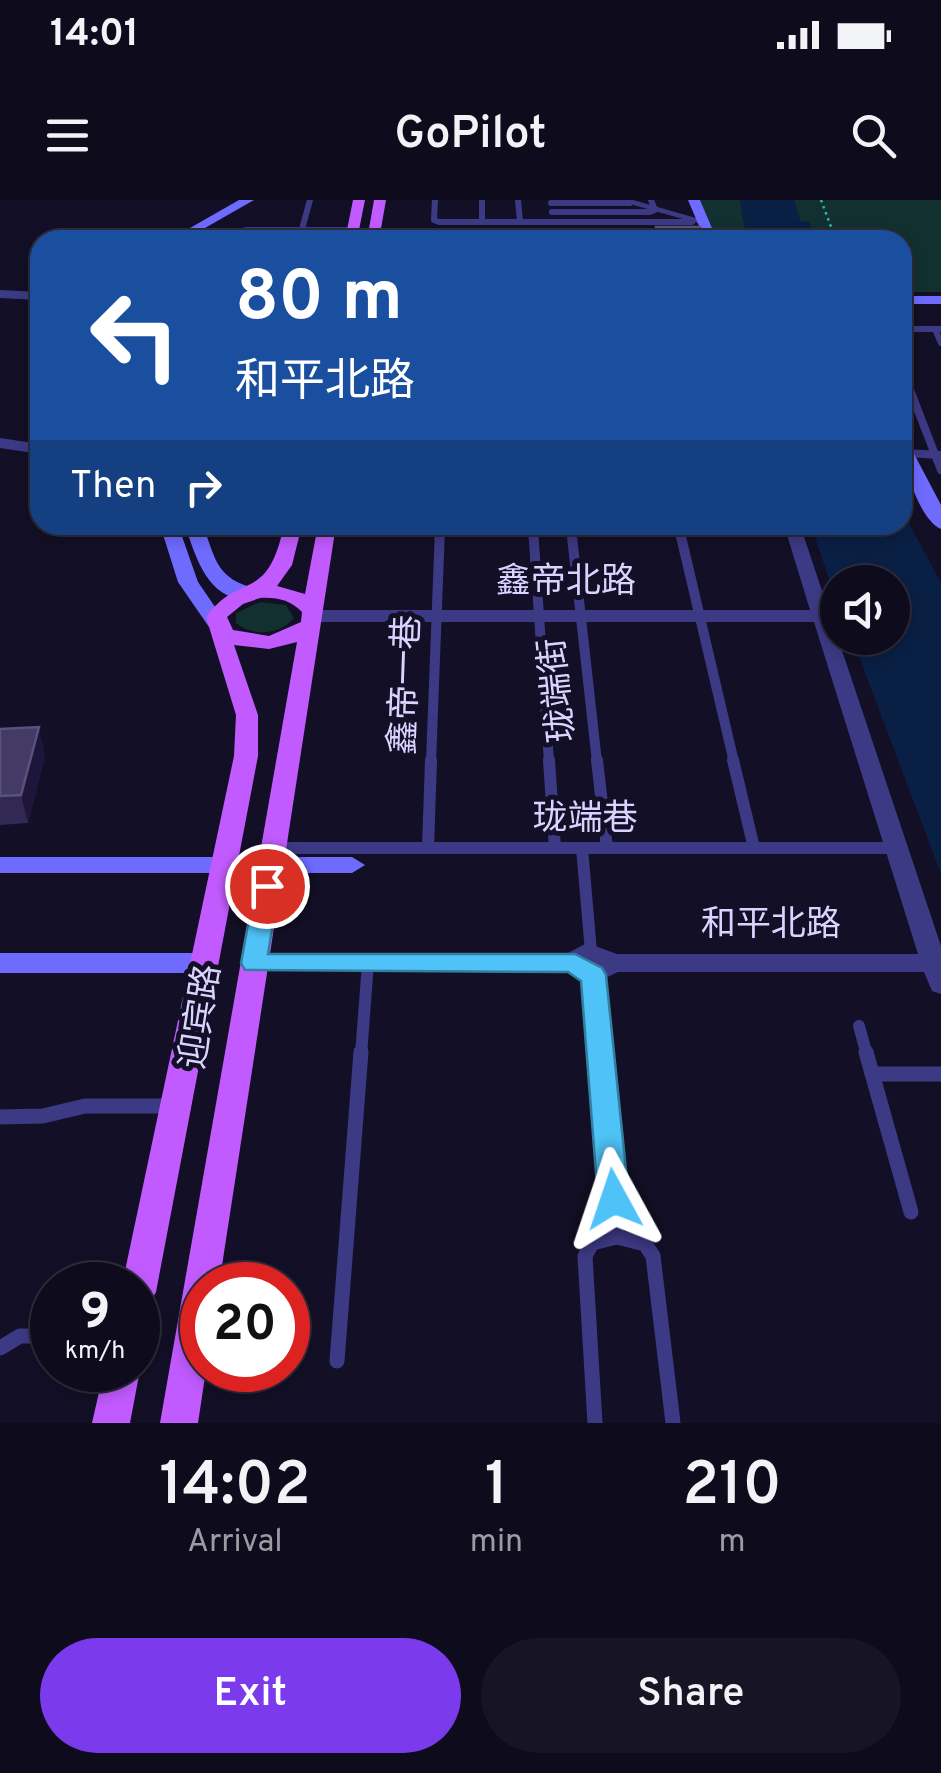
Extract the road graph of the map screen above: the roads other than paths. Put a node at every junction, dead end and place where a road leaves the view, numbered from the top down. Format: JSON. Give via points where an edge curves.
{"nodes":[{"id":1,"x":248,"y":200,"type":"edge"},
{"id":2,"x":310,"y":200,"type":"edge"},
{"id":3,"x":359,"y":200,"type":"edge"},
{"id":4,"x":380,"y":200,"type":"edge"},
{"id":5,"x":435,"y":200,"type":"edge"},
{"id":6,"x":482,"y":200,"type":"edge"},
{"id":7,"x":518,"y":200,"type":"edge"},
{"id":8,"x":694,"y":200,"type":"edge"},
{"id":9,"x":551,"y":202,"type":"edge"},
{"id":10,"x":626,"y":202,"type":"edge"},
{"id":11,"x":653,"y":205,"type":"edge"},
{"id":12,"x":552,"y":212,"type":"junction"},
{"id":13,"x":482,"y":222,"type":"junction"},
{"id":14,"x":520,"y":222,"type":"junction"},
{"id":15,"x":554,"y":222,"type":"junction"},
{"id":16,"x":698,"y":222,"type":"junction"},
{"id":17,"x":193,"y":230,"type":"edge"},
{"id":18,"x":251,"y":230,"type":"edge"},
{"id":19,"x":302,"y":230,"type":"joint"},
{"id":20,"x":353,"y":230,"type":"edge"},
{"id":21,"x":375,"y":230,"type":"edge"},
{"id":22,"x":704,"y":230,"type":"edge"},
{"id":23,"x":0,"y":294,"type":"edge"},
{"id":24,"x":30,"y":296,"type":"edge"},
{"id":25,"x":912,"y":300,"type":"edge"},
{"id":26,"x":941,"y":300,"type":"edge"},
{"id":27,"x":912,"y":309,"type":"edge"},
{"id":28,"x":941,"y":309,"type":"edge"},
{"id":29,"x":912,"y":329,"type":"edge"},
{"id":30,"x":938,"y":329,"type":"edge"},
{"id":31,"x":941,"y":343,"type":"edge"},
{"id":32,"x":912,"y":392,"type":"edge"},
{"id":33,"x":0,"y":443,"type":"edge"},
{"id":34,"x":30,"y":448,"type":"edge"},
{"id":35,"x":912,"y":451,"type":"edge"},
{"id":36,"x":938,"y":455,"type":"edge"},
{"id":37,"x":912,"y":464,"type":"edge"},
{"id":38,"x":941,"y":470,"type":"edge"},
{"id":39,"x":936,"y":506,"type":"edge"},
{"id":40,"x":941,"y":524,"type":"edge"},
{"id":41,"x":172,"y":535,"type":"edge"},
{"id":42,"x":198,"y":535,"type":"edge"},
{"id":43,"x":290,"y":535,"type":"edge"},
{"id":44,"x":324,"y":535,"type":"edge"},
{"id":45,"x":440,"y":535,"type":"edge"},
{"id":46,"x":534,"y":535,"type":"edge"},
{"id":47,"x":572,"y":535,"type":"edge"},
{"id":48,"x":680,"y":535,"type":"edge"},
{"id":49,"x":795,"y":535,"type":"edge"},
{"id":50,"x":253,"y":594,"type":"junction"},
{"id":51,"x":820,"y":613,"type":"edge"},
{"id":52,"x":436,"y":616,"type":"junction"},
{"id":53,"x":539,"y":616,"type":"junction"},
{"id":54,"x":581,"y":616,"type":"junction"},
{"id":55,"x":700,"y":616,"type":"junction"},
{"id":56,"x":820,"y":616,"type":"edge"},
{"id":57,"x":311,"y":617,"type":"junction"},
{"id":58,"x":216,"y":623,"type":"junction"},
{"id":59,"x":834,"y":655,"type":"edge"},
{"id":60,"x":273,"y":848,"type":"junction"},
{"id":61,"x":428,"y":848,"type":"junction"},
{"id":62,"x":555,"y":848,"type":"junction"},
{"id":63,"x":582,"y":848,"type":"junction"},
{"id":64,"x":608,"y":848,"type":"junction"},
{"id":65,"x":754,"y":848,"type":"junction"},
{"id":66,"x":896,"y":848,"type":"junction"},
{"id":67,"x":352,"y":864,"type":"dead end"},
{"id":68,"x":0,"y":865,"type":"edge"},
{"id":69,"x":0,"y":962,"type":"edge"},
{"id":70,"x":204,"y":963,"type":"junction"},
{"id":71,"x":254,"y":963,"type":"junction"},
{"id":72,"x":368,"y":963,"type":"junction"},
{"id":73,"x":592,"y":963,"type":"junction"},
{"id":74,"x":938,"y":974,"type":"edge"},
{"id":75,"x":858,"y":1026,"type":"dead end"},
{"id":76,"x":872,"y":1074,"type":"junction"},
{"id":77,"x":941,"y":1074,"type":"edge"},
{"id":78,"x":175,"y":1106,"type":"junction"},
{"id":79,"x":0,"y":1117,"type":"edge"},
{"id":80,"x":910,"y":1212,"type":"dead end"},
{"id":81,"x":617,"y":1236,"type":"junction"},
{"id":82,"x":144,"y":1262,"type":"edge"},
{"id":83,"x":30,"y":1336,"type":"edge"},
{"id":84,"x":0,"y":1348,"type":"edge"},
{"id":85,"x":337,"y":1361,"type":"dead end"},
{"id":86,"x":117,"y":1392,"type":"edge"},
{"id":87,"x":111,"y":1423,"type":"edge"},
{"id":88,"x":179,"y":1423,"type":"edge"},
{"id":89,"x":595,"y":1423,"type":"edge"},
{"id":90,"x":673,"y":1423,"type":"edge"}],
"edges":[{"from":1,"to":17,"type":"street"},
{"from":2,"to":19,"type":"lane"},
{"from":3,"to":20,"type":"main road"},
{"from":4,"to":21,"type":"main road"},
{"from":5,"to":13,"type":"lane","via":[[436,222]]},
{"from":6,"to":13,"type":"lane"},
{"from":7,"to":14,"type":"lane"},
{"from":8,"to":16,"type":"street"},
{"from":9,"to":10,"type":"lane"},
{"from":9,"to":12,"type":"lane"},
{"from":10,"to":11,"type":"street"},
{"from":11,"to":12,"type":"lane"},
{"from":11,"to":16,"type":"street"},
{"from":12,"to":15,"type":"lane"},
{"from":13,"to":14,"type":"lane"},
{"from":14,"to":15,"type":"lane"},
{"from":15,"to":16,"type":"lane"},
{"from":16,"to":22,"type":"street"},
{"from":18,"to":19,"type":"lane"},
{"from":23,"to":24,"type":"street"},
{"from":25,"to":26,"type":"street"},
{"from":27,"to":28,"type":"street"},
{"from":29,"to":30,"type":"lane"},
{"from":30,"to":31,"type":"lane"},
{"from":32,"to":36,"type":"lane"},
{"from":33,"to":34,"type":"street"},
{"from":35,"to":36,"type":"lane"},
{"from":36,"to":38,"type":"lane"},
{"from":37,"to":39,"type":"street"},
{"from":39,"to":40,"type":"street"},
{"from":41,"to":58,"type":"street","via":[[188,582]]},
{"from":42,"to":50,"type":"street","via":[[216,582]]},
{"from":43,"to":50,"type":"main road","via":[[280,572]]},
{"from":44,"to":57,"type":"main road","name":"迎宾路"},
{"from":45,"to":52,"type":"lane","name":"鑫帝一巷"},
{"from":46,"to":53,"type":"lane","name":"珑端街"},
{"from":47,"to":54,"type":"lane","name":"珑端街"},
{"from":48,"to":55,"type":"lane"},
{"from":49,"to":51,"type":"street"},
{"from":50,"to":57,"type":"main road","via":[[287,594],[304,601]]},
{"from":50,"to":58,"type":"main road","via":[[225,605]]},
{"from":52,"to":53,"type":"street","name":"鑫帝北路"},
{"from":52,"to":57,"type":"street","name":"鑫帝北路"},
{"from":52,"to":61,"type":"lane","name":"鑫帝一巷"},
{"from":53,"to":54,"type":"street","name":"鑫帝北路"},
{"from":53,"to":62,"type":"lane","name":"珑端街"},
{"from":54,"to":55,"type":"street","name":"鑫帝北路"},
{"from":54,"to":64,"type":"lane","name":"珑端街"},
{"from":55,"to":56,"type":"street","name":"鑫帝北路"},
{"from":55,"to":65,"type":"lane"},
{"from":57,"to":58,"type":"main road","via":[[288,638],[253,643],[232,638]]},
{"from":57,"to":60,"type":"main road","name":"迎宾路"},
{"from":58,"to":70,"type":"main road","name":"迎宾路","via":[[248,728]]},
{"from":59,"to":66,"type":"street"},
{"from":60,"to":61,"type":"lane","name":"珑端巷"},
{"from":60,"to":71,"type":"main road","name":"迎宾路"},
{"from":61,"to":62,"type":"lane","name":"珑端巷"},
{"from":62,"to":63,"type":"lane","name":"珑端巷"},
{"from":63,"to":64,"type":"lane","name":"珑端巷"},
{"from":63,"to":73,"type":"lane"},
{"from":64,"to":65,"type":"lane","name":"珑端巷"},
{"from":65,"to":66,"type":"lane","name":"珑端巷"},
{"from":66,"to":74,"type":"street"},
{"from":67,"to":68,"type":"street"},
{"from":69,"to":70,"type":"street"},
{"from":70,"to":78,"type":"main road","name":"迎宾路"},
{"from":71,"to":72,"type":"street","name":"和平北路"},
{"from":71,"to":88,"type":"main road","name":"迎宾路"},
{"from":72,"to":73,"type":"street","name":"和平北路"},
{"from":72,"to":85,"type":"lane"},
{"from":73,"to":74,"type":"street","name":"和平北路"},
{"from":73,"to":81,"type":"lane"},
{"from":75,"to":76,"type":"lane"},
{"from":76,"to":77,"type":"lane"},
{"from":76,"to":80,"type":"lane"},
{"from":78,"to":79,"type":"lane","via":[[86,1106]]},
{"from":78,"to":82,"type":"main road","name":"迎宾路"},
{"from":81,"to":89,"type":"lane","via":[[592,1243],[585,1256]]},
{"from":81,"to":90,"type":"lane","via":[[645,1244],[652,1256]]},
{"from":83,"to":84,"type":"lane"},
{"from":86,"to":87,"type":"main road"}]}
